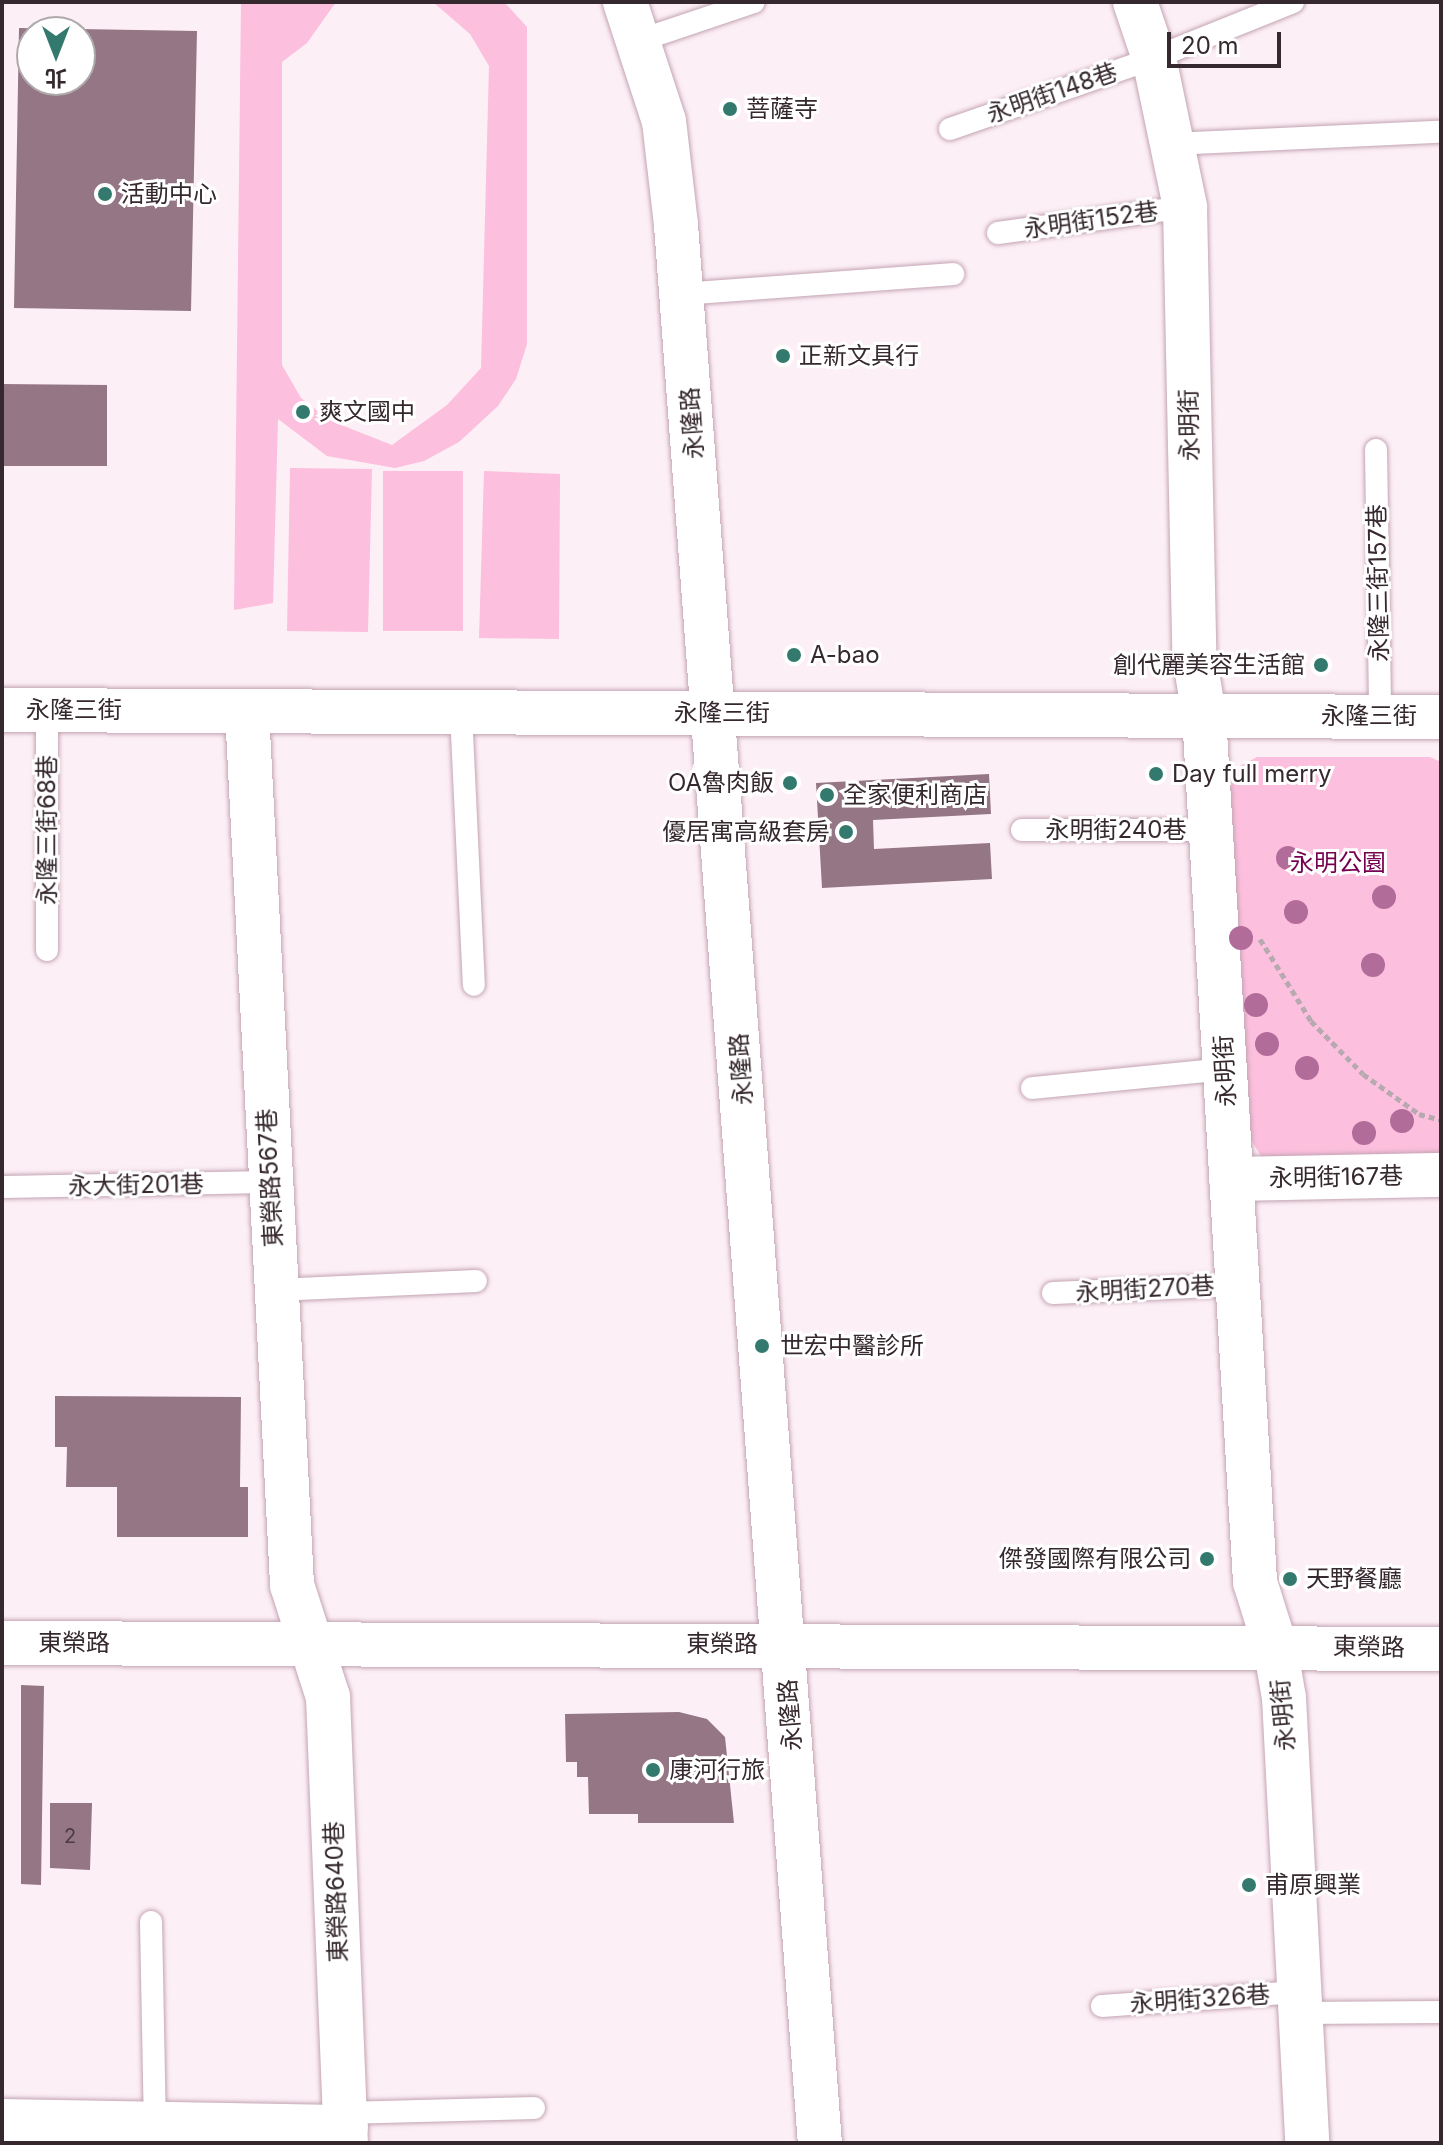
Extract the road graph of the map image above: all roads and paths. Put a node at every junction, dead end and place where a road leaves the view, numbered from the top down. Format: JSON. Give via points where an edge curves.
{"nodes":[{"id":1,"x":754,"y":2,"type":"edge"},
{"id":2,"x":1135,"y":2,"type":"edge"},
{"id":3,"x":1293,"y":2,"type":"edge"},
{"id":4,"x":632,"y":21,"type":"edge"},
{"id":5,"x":1154,"y":58,"type":"junction"},
{"id":6,"x":950,"y":129,"type":"dead end"},
{"id":7,"x":1439,"y":132,"type":"edge"},
{"id":8,"x":1171,"y":144,"type":"junction"},
{"id":9,"x":1185,"y":207,"type":"junction"},
{"id":10,"x":998,"y":233,"type":"dead end"},
{"id":11,"x":953,"y":274,"type":"dead end"},
{"id":12,"x":682,"y":294,"type":"junction"},
{"id":13,"x":1376,"y":450,"type":"dead end"},
{"id":14,"x":2,"y":710,"type":"edge"},
{"id":15,"x":47,"y":710,"type":"junction"},
{"id":16,"x":247,"y":711,"type":"junction"},
{"id":17,"x":461,"y":712,"type":"junction"},
{"id":18,"x":714,"y":713,"type":"junction"},
{"id":19,"x":1204,"y":715,"type":"junction"},
{"id":20,"x":1380,"y":716,"type":"junction"},
{"id":21,"x":1441,"y":717,"type":"edge"},
{"id":22,"x":1022,"y":830,"type":"dead end"},
{"id":23,"x":1210,"y":830,"type":"junction"},
{"id":24,"x":1257,"y":934,"type":"dead end"},
{"id":25,"x":47,"y":950,"type":"dead end"},
{"id":26,"x":474,"y":985,"type":"dead end"},
{"id":27,"x":1225,"y":1069,"type":"junction"},
{"id":28,"x":1032,"y":1088,"type":"dead end"},
{"id":29,"x":1441,"y":1120,"type":"edge"},
{"id":30,"x":1441,"y":1175,"type":"edge"},
{"id":31,"x":1231,"y":1179,"type":"junction"},
{"id":32,"x":270,"y":1182,"type":"junction"},
{"id":33,"x":2,"y":1187,"type":"edge"},
{"id":34,"x":476,"y":1281,"type":"dead end"},
{"id":35,"x":1237,"y":1285,"type":"junction"},
{"id":36,"x":276,"y":1290,"type":"junction"},
{"id":37,"x":1053,"y":1293,"type":"dead end"},
{"id":38,"x":2,"y":1643,"type":"edge"},
{"id":39,"x":310,"y":1643,"type":"junction"},
{"id":40,"x":785,"y":1644,"type":"junction"},
{"id":41,"x":1275,"y":1646,"type":"junction"},
{"id":42,"x":1441,"y":1649,"type":"edge"},
{"id":43,"x":151,"y":1922,"type":"dead end"},
{"id":44,"x":1298,"y":2003,"type":"junction"},
{"id":45,"x":1102,"y":2006,"type":"dead end"},
{"id":46,"x":1441,"y":2012,"type":"edge"},
{"id":47,"x":534,"y":2108,"type":"dead end"},
{"id":48,"x":2,"y":2121,"type":"edge"},
{"id":49,"x":155,"y":2124,"type":"junction"},
{"id":50,"x":346,"y":2128,"type":"edge"},
{"id":51,"x":94,"y":2133,"type":"edge"},
{"id":52,"x":820,"y":2143,"type":"edge"},
{"id":53,"x":1307,"y":2143,"type":"edge"}],
"edges":[{"from":1,"to":4,"type":"lane"},
{"from":2,"to":5,"type":"street","name":"永明街"},
{"from":3,"to":5,"type":"lane","name":"永明街148巷"},
{"from":4,"to":12,"type":"street","name":"永隆路","via":[[664,121]]},
{"from":5,"to":6,"type":"lane","name":"永明街148巷"},
{"from":5,"to":8,"type":"street","name":"永明街"},
{"from":7,"to":8,"type":"lane"},
{"from":8,"to":9,"type":"street","name":"永明街"},
{"from":9,"to":10,"type":"lane","name":"永明街152巷"},
{"from":9,"to":19,"type":"street","name":"永明街","via":[[1194,654]]},
{"from":11,"to":12,"type":"lane"},
{"from":12,"to":18,"type":"street","name":"永隆路"},
{"from":13,"to":20,"type":"lane","name":"永隆三街157巷"},
{"from":14,"to":15,"type":"street","name":"永隆三街"},
{"from":15,"to":16,"type":"street","name":"永隆三街"},
{"from":15,"to":25,"type":"lane","name":"永隆三街68巷"},
{"from":16,"to":17,"type":"street","name":"永隆三街"},
{"from":16,"to":32,"type":"street","name":"東榮路567巷"},
{"from":17,"to":18,"type":"street","name":"永隆三街"},
{"from":17,"to":26,"type":"lane"},
{"from":18,"to":19,"type":"street","name":"永隆三街"},
{"from":18,"to":40,"type":"street","name":"永隆路"},
{"from":19,"to":20,"type":"street","name":"永隆三街"},
{"from":19,"to":23,"type":"street","name":"永明街"},
{"from":20,"to":21,"type":"street","name":"永隆三街"},
{"from":22,"to":23,"type":"lane","name":"永明街240巷"},
{"from":23,"to":27,"type":"street","name":"永明街"},
{"from":24,"to":29,"type":"path","via":[[1311,1021],[1363,1074],[1419,1114]]},
{"from":27,"to":28,"type":"lane"},
{"from":27,"to":31,"type":"street","name":"永明街"},
{"from":30,"to":31,"type":"street","name":"永明街167巷"},
{"from":31,"to":35,"type":"street","name":"永明街"},
{"from":32,"to":33,"type":"lane","name":"永大街201巷"},
{"from":32,"to":36,"type":"street","name":"東榮路567巷"},
{"from":34,"to":36,"type":"lane"},
{"from":35,"to":37,"type":"lane","name":"永明街270巷"},
{"from":35,"to":41,"type":"street","name":"永明街","via":[[1255,1582]]},
{"from":36,"to":39,"type":"street","name":"東榮路567巷","via":[[292,1585]]},
{"from":38,"to":39,"type":"street","name":"東榮路"},
{"from":39,"to":40,"type":"street","name":"東榮路"},
{"from":39,"to":50,"type":"street","name":"東榮路640巷","via":[[328,1697]]},
{"from":40,"to":41,"type":"street","name":"東榮路"},
{"from":40,"to":52,"type":"street","name":"永隆路"},
{"from":41,"to":42,"type":"street","name":"東榮路"},
{"from":41,"to":44,"type":"street","name":"永明街","via":[[1284,1698]]},
{"from":43,"to":49,"type":"lane"},
{"from":44,"to":45,"type":"lane","name":"永明街326巷"},
{"from":44,"to":46,"type":"lane","name":"永明街326巷"},
{"from":44,"to":53,"type":"street","name":"永明街"},
{"from":47,"to":50,"type":"lane"},
{"from":48,"to":51,"type":"street"},
{"from":49,"to":50,"type":"street"},
{"from":49,"to":51,"type":"street"}]}
